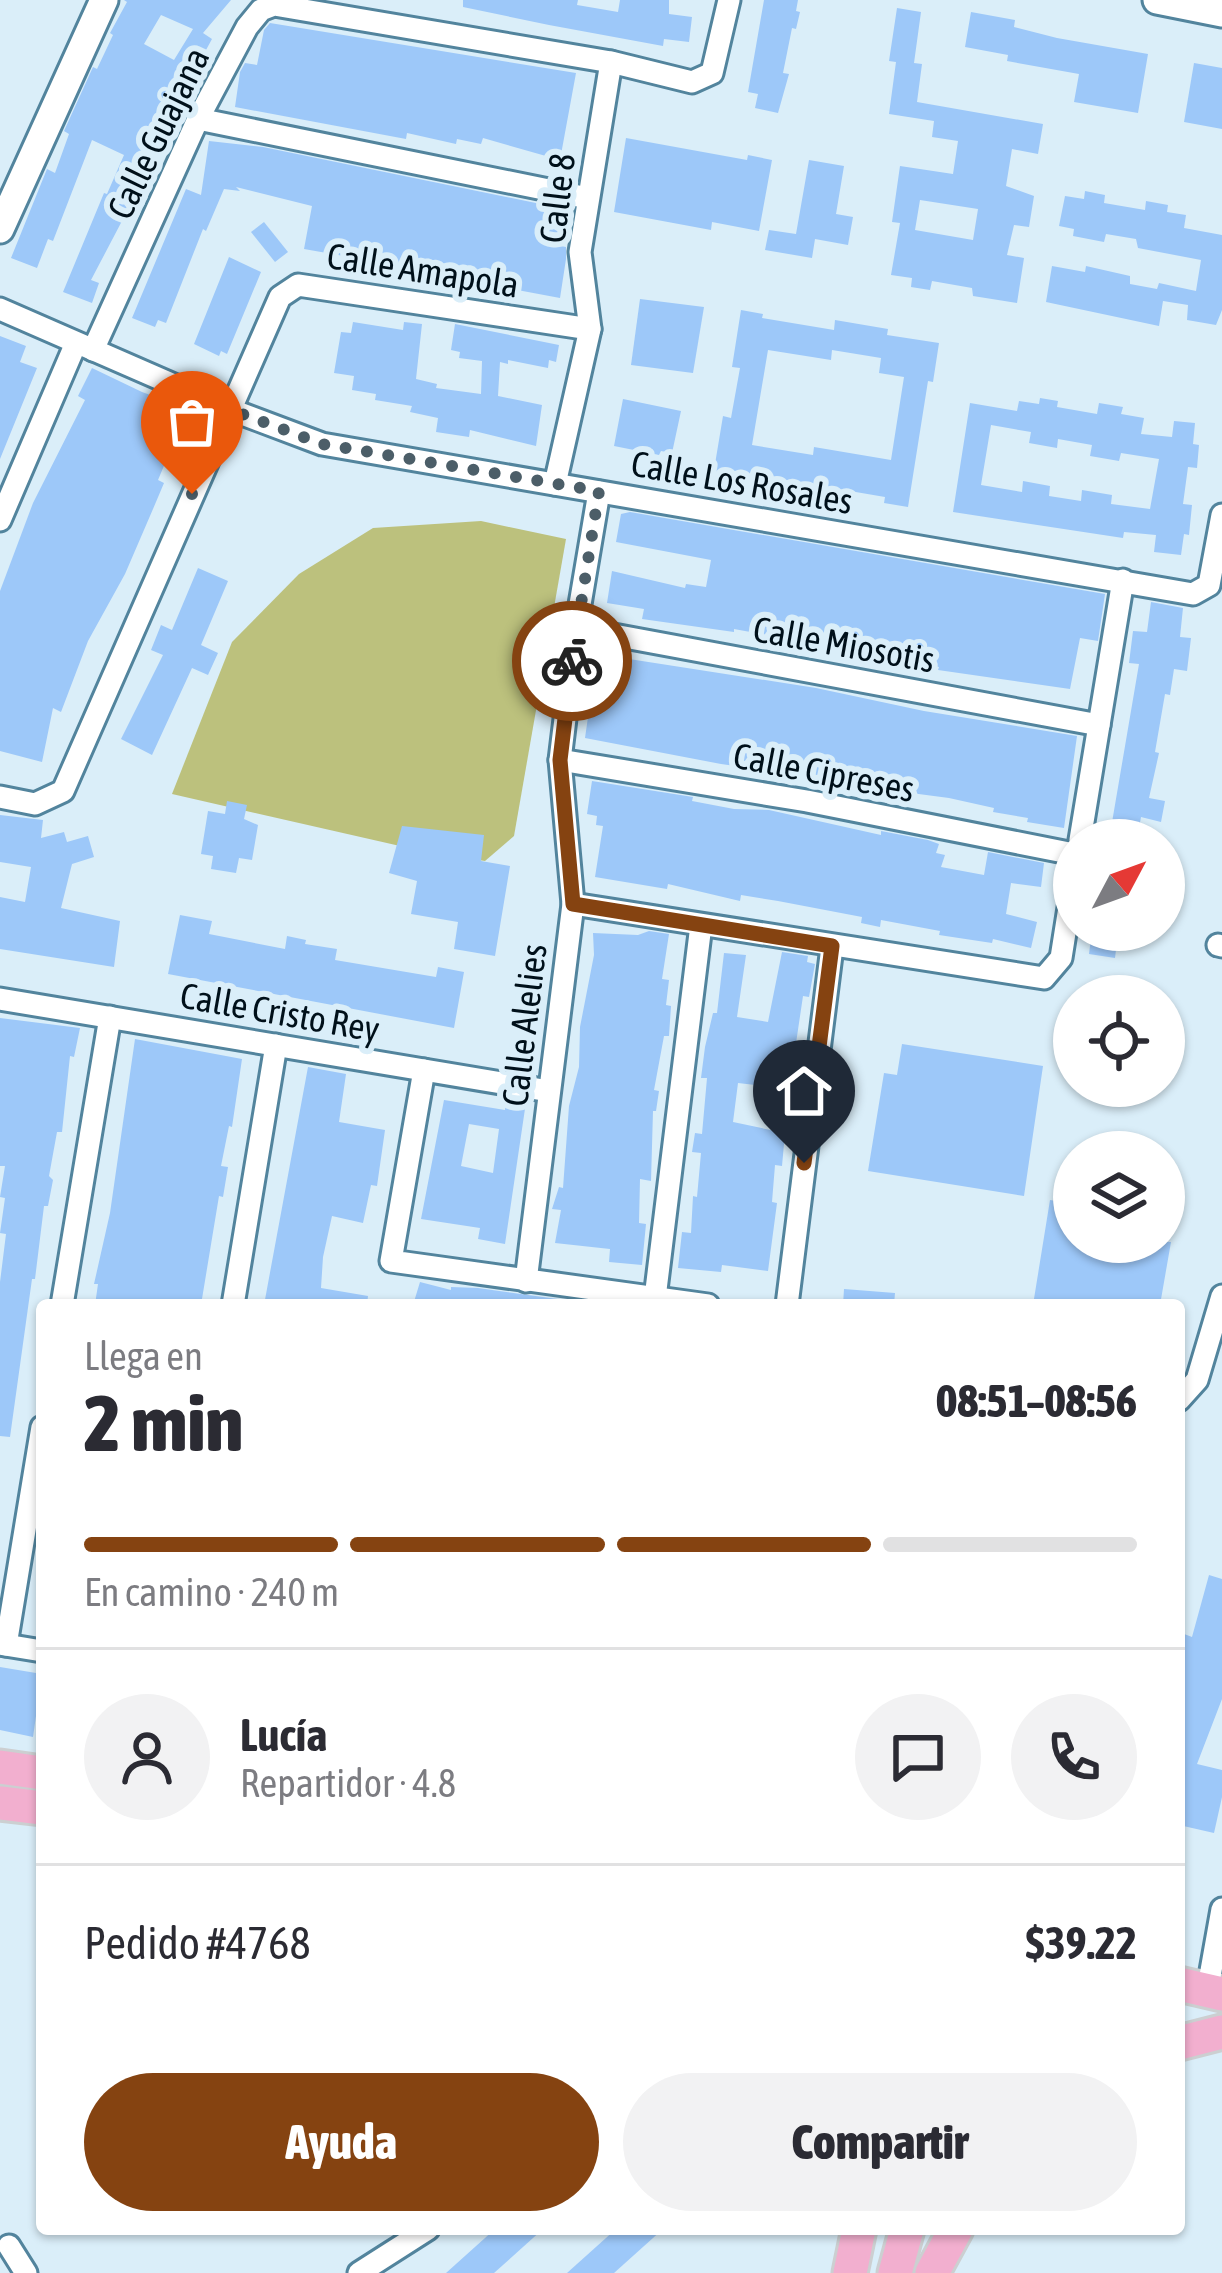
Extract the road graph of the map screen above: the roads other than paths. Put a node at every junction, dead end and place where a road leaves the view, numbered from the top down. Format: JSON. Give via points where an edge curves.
{"nodes":[{"id":1,"x":104,"y":0,"type":"edge"},
{"id":2,"x":729,"y":0,"type":"edge"},
{"id":3,"x":1157,"y":0,"type":"edge"},
{"id":4,"x":1222,"y":13,"type":"edge"},
{"id":5,"x":611,"y":62,"type":"junction"},
{"id":6,"x":198,"y":119,"type":"junction"},
{"id":7,"x":588,"y":198,"type":"junction"},
{"id":8,"x":0,"y":229,"type":"edge"},
{"id":9,"x":0,"y":309,"type":"edge"},
{"id":10,"x":590,"y":329,"type":"junction"},
{"id":11,"x":85,"y":346,"type":"junction"},
{"id":12,"x":229,"y":409,"type":"junction"},
{"id":13,"x":555,"y":484,"type":"junction"},
{"id":14,"x":599,"y":491,"type":"junction"},
{"id":15,"x":1222,"y":515,"type":"edge"},
{"id":16,"x":0,"y":520,"type":"edge"},
{"id":17,"x":1123,"y":580,"type":"junction"},
{"id":18,"x":576,"y":628,"type":"junction"},
{"id":19,"x":1099,"y":725,"type":"junction"},
{"id":20,"x":560,"y":760,"type":"junction"},
{"id":21,"x":0,"y":797,"type":"edge"},
{"id":22,"x":1083,"y":819,"type":"edge"},
{"id":23,"x":1053,"y":850,"type":"edge"},
{"id":24,"x":573,"y":904,"type":"junction"},
{"id":25,"x":701,"y":925,"type":"junction"},
{"id":26,"x":832,"y":946,"type":"junction"},
{"id":27,"x":1062,"y":951,"type":"edge"},
{"id":28,"x":0,"y":999,"type":"edge"},
{"id":29,"x":110,"y":1017,"type":"junction"},
{"id":30,"x":276,"y":1045,"type":"junction"},
{"id":31,"x":424,"y":1070,"type":"junction"},
{"id":32,"x":549,"y":1090,"type":"junction"},
{"id":33,"x":526,"y":1281,"type":"junction"},
{"id":34,"x":1222,"y":1296,"type":"edge"},
{"id":35,"x":656,"y":1298,"type":"junction"},
{"id":36,"x":63,"y":1299,"type":"edge"},
{"id":37,"x":234,"y":1299,"type":"edge"},
{"id":38,"x":664,"y":1299,"type":"edge"},
{"id":39,"x":788,"y":1299,"type":"edge"},
{"id":40,"x":1185,"y":1393,"type":"edge"},
{"id":41,"x":36,"y":1460,"type":"edge"},
{"id":42,"x":3,"y":1644,"type":"edge"},
{"id":43,"x":36,"y":1650,"type":"edge"},
{"id":44,"x":0,"y":1767,"type":"edge"},
{"id":45,"x":36,"y":1772,"type":"edge"},
{"id":46,"x":0,"y":1803,"type":"edge"},
{"id":47,"x":36,"y":1807,"type":"edge"},
{"id":48,"x":1222,"y":1909,"type":"edge"},
{"id":49,"x":1203,"y":1981,"type":"edge"},
{"id":50,"x":1185,"y":2022,"type":"edge"},
{"id":51,"x":1222,"y":2028,"type":"edge"},
{"id":52,"x":1185,"y":2041,"type":"edge"},
{"id":53,"x":421,"y":2235,"type":"edge"},
{"id":54,"x":905,"y":2235,"type":"edge"},
{"id":55,"x":953,"y":2235,"type":"edge"},
{"id":56,"x":9,"y":2246,"type":"dead end"},
{"id":57,"x":384,"y":2267,"type":"edge"},
{"id":58,"x":26,"y":2273,"type":"edge"},
{"id":59,"x":359,"y":2273,"type":"edge"},
{"id":60,"x":895,"y":2273,"type":"edge"},
{"id":61,"x":932,"y":2273,"type":"edge"}],
"edges":[{"from":1,"to":8,"type":"street"},
{"from":2,"to":5,"type":"street","name":"Calle Guajana","via":[[712,74],[692,82]]},
{"from":3,"to":4,"type":"street"},
{"from":5,"to":6,"type":"street","name":"Calle Guajana","via":[[274,5],[247,27]]},
{"from":5,"to":7,"type":"street","name":"Calle 8"},
{"from":6,"to":7,"type":"street"},
{"from":6,"to":11,"type":"street","name":"Calle Guajana"},
{"from":7,"to":10,"type":"street","name":"Calle 8","via":[[580,252]]},
{"from":9,"to":11,"type":"street","name":"Calle Los Rosales"},
{"from":10,"to":12,"type":"street","name":"Calle Amapola","via":[[298,285],[280,297]]},
{"from":10,"to":13,"type":"street","name":"Calle 8"},
{"from":11,"to":12,"type":"street","name":"Calle Los Rosales"},
{"from":11,"to":16,"type":"street","name":"Calle Guajana"},
{"from":12,"to":13,"type":"street","name":"Calle Los Rosales","via":[[322,444]]},
{"from":12,"to":21,"type":"street","name":"Calle Amapola","via":[[63,791],[35,804]]},
{"from":13,"to":14,"type":"street","name":"Calle Los Rosales"},
{"from":14,"to":17,"type":"street","name":"Calle Los Rosales"},
{"from":14,"to":18,"type":"street","name":"Calle Alelies"},
{"from":15,"to":17,"type":"street","name":"Calle Los Rosales","via":[[1209,585],[1193,594]]},
{"from":17,"to":19,"type":"street"},
{"from":18,"to":19,"type":"street","name":"Calle Miosotis"},
{"from":18,"to":20,"type":"street","name":"Calle Alelies"},
{"from":19,"to":22,"type":"street"},
{"from":20,"to":23,"type":"street","name":"Calle Cipreses"},
{"from":20,"to":24,"type":"street","name":"Calle Alelies"},
{"from":24,"to":25,"type":"street"},
{"from":24,"to":32,"type":"street","name":"Calle Alelies"},
{"from":25,"to":26,"type":"street"},
{"from":25,"to":35,"type":"street"},
{"from":26,"to":27,"type":"street","via":[[1045,978]]},
{"from":26,"to":39,"type":"street"},
{"from":28,"to":29,"type":"street","name":"Calle Cristo Rey"},
{"from":29,"to":30,"type":"street","name":"Calle Cristo Rey"},
{"from":29,"to":36,"type":"street"},
{"from":30,"to":31,"type":"street","name":"Calle Cristo Rey"},
{"from":30,"to":37,"type":"street"},
{"from":31,"to":32,"type":"street","name":"Calle Cristo Rey"},
{"from":31,"to":33,"type":"street","via":[[391,1261]]},
{"from":32,"to":33,"type":"street","name":"Calle Alelies"},
{"from":33,"to":35,"type":"street"},
{"from":34,"to":40,"type":"street","via":[[1197,1380]]},
{"from":35,"to":38,"type":"street"},
{"from":41,"to":42,"type":"street"},
{"from":42,"to":43,"type":"street"},
{"from":44,"to":45,"type":"main road"},
{"from":46,"to":47,"type":"main road"},
{"from":48,"to":49,"type":"street"},
{"from":50,"to":51,"type":"main road"},
{"from":51,"to":52,"type":"main road"},
{"from":53,"to":57,"type":"street"},
{"from":54,"to":60,"type":"main road"},
{"from":55,"to":61,"type":"main road"},
{"from":56,"to":58,"type":"street"},
{"from":57,"to":59,"type":"street"}]}
